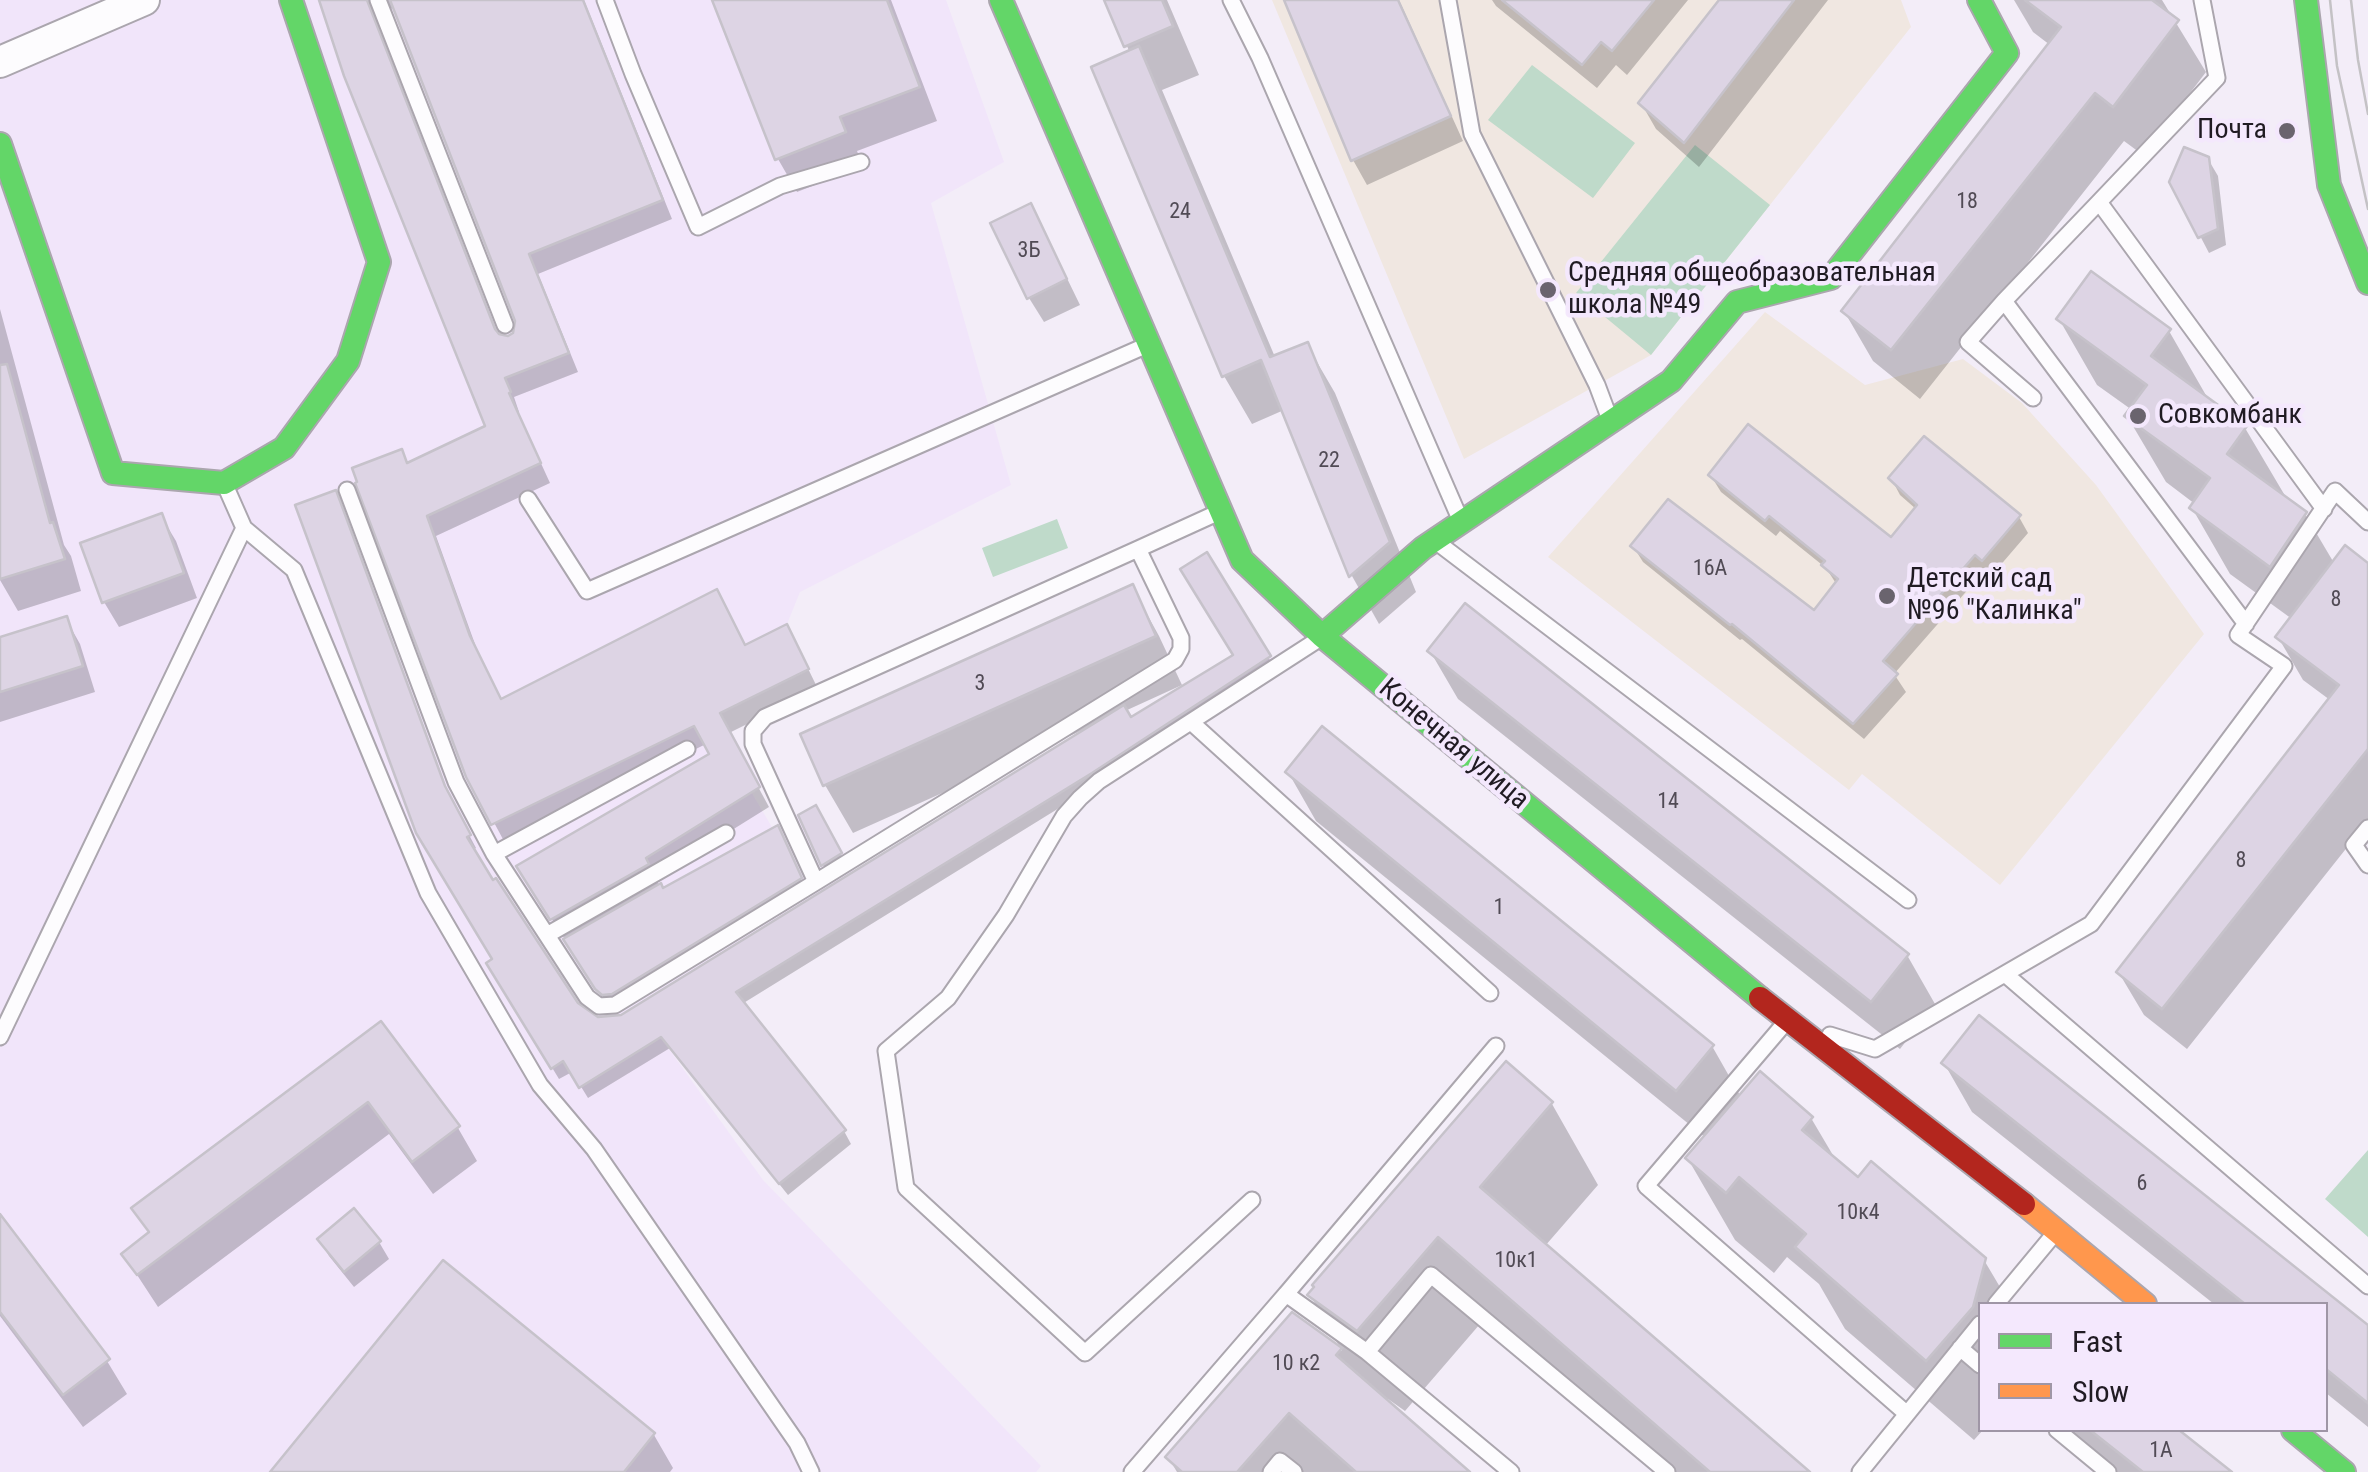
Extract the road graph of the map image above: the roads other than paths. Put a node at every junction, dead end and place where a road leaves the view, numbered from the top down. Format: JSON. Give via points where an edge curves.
{"nodes":[{"id":1,"x":144,"y":0,"type":"edge"},
{"id":2,"x":291,"y":0,"type":"edge"},
{"id":3,"x":378,"y":0,"type":"edge"},
{"id":4,"x":605,"y":0,"type":"edge"},
{"id":5,"x":1001,"y":0,"type":"edge"},
{"id":6,"x":1231,"y":0,"type":"edge"},
{"id":7,"x":1448,"y":0,"type":"edge"},
{"id":8,"x":1979,"y":0,"type":"edge"},
{"id":9,"x":2202,"y":0,"type":"edge"},
{"id":10,"x":2306,"y":0,"type":"edge"},
{"id":11,"x":0,"y":62,"type":"edge"},
{"id":12,"x":0,"y":144,"type":"edge"},
{"id":13,"x":861,"y":162,"type":"dead end"},
{"id":14,"x":2099,"y":202,"type":"junction"},
{"id":15,"x":2368,"y":284,"type":"edge"},
{"id":16,"x":2004,"y":302,"type":"junction"},
{"id":17,"x":505,"y":325,"type":"dead end"},
{"id":18,"x":1148,"y":344,"type":"junction"},
{"id":19,"x":2033,"y":398,"type":"dead end"},
{"id":20,"x":1610,"y":422,"type":"junction"},
{"id":21,"x":224,"y":483,"type":"junction"},
{"id":22,"x":348,"y":490,"type":"dead end"},
{"id":23,"x":528,"y":499,"type":"dead end"},
{"id":24,"x":2324,"y":509,"type":"junction"},
{"id":25,"x":1221,"y":512,"type":"junction"},
{"id":26,"x":1462,"y":522,"type":"junction"},
{"id":27,"x":2368,"y":522,"type":"edge"},
{"id":28,"x":244,"y":528,"type":"junction"},
{"id":29,"x":1435,"y":540,"type":"junction"},
{"id":30,"x":1138,"y":549,"type":"junction"},
{"id":31,"x":2246,"y":624,"type":"junction"},
{"id":32,"x":1322,"y":636,"type":"junction"},
{"id":33,"x":1190,"y":722,"type":"junction"},
{"id":34,"x":688,"y":749,"type":"dead end"},
{"id":35,"x":2368,"y":828,"type":"edge"},
{"id":36,"x":726,"y":832,"type":"dead end"},
{"id":37,"x":494,"y":854,"type":"junction"},
{"id":38,"x":2368,"y":865,"type":"edge"},
{"id":39,"x":816,"y":882,"type":"junction"},
{"id":40,"x":1908,"y":900,"type":"dead end"},
{"id":41,"x":546,"y":936,"type":"junction"},
{"id":42,"x":2005,"y":974,"type":"junction"},
{"id":43,"x":1490,"y":993,"type":"dead end"},
{"id":44,"x":1787,"y":1021,"type":"junction"},
{"id":45,"x":0,"y":1037,"type":"edge"},
{"id":46,"x":1496,"y":1046,"type":"dead end"},
{"id":47,"x":1252,"y":1200,"type":"dead end"},
{"id":48,"x":2057,"y":1230,"type":"junction"},
{"id":49,"x":2368,"y":1286,"type":"edge"},
{"id":50,"x":1286,"y":1294,"type":"junction"},
{"id":51,"x":1998,"y":1302,"type":"edge"},
{"id":52,"x":2143,"y":1302,"type":"edge"},
{"id":53,"x":1978,"y":1326,"type":"edge"},
{"id":54,"x":1960,"y":1348,"type":"junction"},
{"id":55,"x":1367,"y":1352,"type":"junction"},
{"id":56,"x":1978,"y":1363,"type":"edge"},
{"id":57,"x":1907,"y":1414,"type":"junction"},
{"id":58,"x":2059,"y":1432,"type":"edge"},
{"id":59,"x":2295,"y":1432,"type":"edge"},
{"id":60,"x":2333,"y":1469,"type":"edge"},
{"id":61,"x":811,"y":1472,"type":"edge"},
{"id":62,"x":1132,"y":1472,"type":"edge"},
{"id":63,"x":1271,"y":1472,"type":"edge"},
{"id":64,"x":1294,"y":1472,"type":"edge"},
{"id":65,"x":1511,"y":1472,"type":"edge"},
{"id":66,"x":1668,"y":1472,"type":"edge"},
{"id":67,"x":1860,"y":1472,"type":"edge"},
{"id":68,"x":2108,"y":1472,"type":"edge"}],
"edges":[{"from":1,"to":11,"type":"street"},
{"from":2,"to":21,"type":"street","via":[[379,262],[348,360],[284,448]]},
{"from":3,"to":17,"type":"lane"},
{"from":4,"to":13,"type":"lane","via":[[698,227],[780,186]]},
{"from":5,"to":18,"type":"street","name":"Конечная улица"},
{"from":6,"to":26,"type":"lane"},
{"from":7,"to":20,"type":"lane","via":[[1472,134]]},
{"from":8,"to":20,"type":"street","via":[[2007,54],[1831,278],[1737,302],[1671,381]]},
{"from":9,"to":14,"type":"lane","via":[[2217,78]]},
{"from":10,"to":15,"type":"street","via":[[2329,185]]},
{"from":12,"to":21,"type":"street","via":[[113,473]]},
{"from":14,"to":16,"type":"lane"},
{"from":14,"to":24,"type":"lane"},
{"from":16,"to":19,"type":"lane","via":[[1968,342]]},
{"from":16,"to":31,"type":"lane"},
{"from":18,"to":23,"type":"lane","via":[[587,591]]},
{"from":18,"to":25,"type":"street","name":"Конечная улица"},
{"from":20,"to":26,"type":"street"},
{"from":21,"to":28,"type":"lane"},
{"from":22,"to":37,"type":"lane","via":[[456,782]]},
{"from":24,"to":27,"type":"lane","via":[[2336,491]]},
{"from":24,"to":31,"type":"lane"},
{"from":25,"to":30,"type":"lane"},
{"from":25,"to":32,"type":"street","name":"Конечная улица","via":[[1242,560]]},
{"from":26,"to":29,"type":"street"},
{"from":28,"to":45,"type":"lane"},
{"from":28,"to":61,"type":"lane","via":[[294,570],[428,893],[540,1086],[594,1149]]},
{"from":29,"to":32,"type":"street"},
{"from":29,"to":40,"type":"lane"},
{"from":30,"to":39,"type":"lane","via":[[1181,638],[1174,660]]},
{"from":30,"to":39,"type":"lane","via":[[765,717],[753,731],[753,744]]},
{"from":31,"to":42,"type":"lane","via":[[2238,635],[2284,666],[2090,924]]},
{"from":32,"to":33,"type":"lane"},
{"from":32,"to":44,"type":"street","name":"Конечная улица"},
{"from":33,"to":43,"type":"lane"},
{"from":33,"to":47,"type":"lane","via":[[1080,798],[948,998],[886,1050],[906,1188],[1084,1353]]},
{"from":34,"to":37,"type":"lane"},
{"from":35,"to":38,"type":"lane","via":[[2354,845]]},
{"from":36,"to":41,"type":"lane"},
{"from":37,"to":41,"type":"lane"},
{"from":39,"to":41,"type":"lane","via":[[615,1005],[599,1006],[586,997]]},
{"from":42,"to":44,"type":"lane","via":[[1875,1049]]},
{"from":42,"to":49,"type":"lane"},
{"from":44,"to":48,"type":"street","name":"Конечная улица"},
{"from":44,"to":57,"type":"lane","via":[[1646,1186]]},
{"from":46,"to":50,"type":"lane"},
{"from":48,"to":51,"type":"lane"},
{"from":48,"to":52,"type":"street","name":"Конечная улица"},
{"from":50,"to":55,"type":"lane"},
{"from":50,"to":62,"type":"lane"},
{"from":53,"to":54,"type":"lane"},
{"from":54,"to":56,"type":"lane"},
{"from":54,"to":57,"type":"lane"},
{"from":55,"to":65,"type":"lane"},
{"from":55,"to":66,"type":"lane","via":[[1430,1275]]},
{"from":57,"to":67,"type":"lane"},
{"from":58,"to":68,"type":"lane"},
{"from":59,"to":60,"type":"street"},
{"from":63,"to":64,"type":"lane","via":[[1280,1461]]}]}
